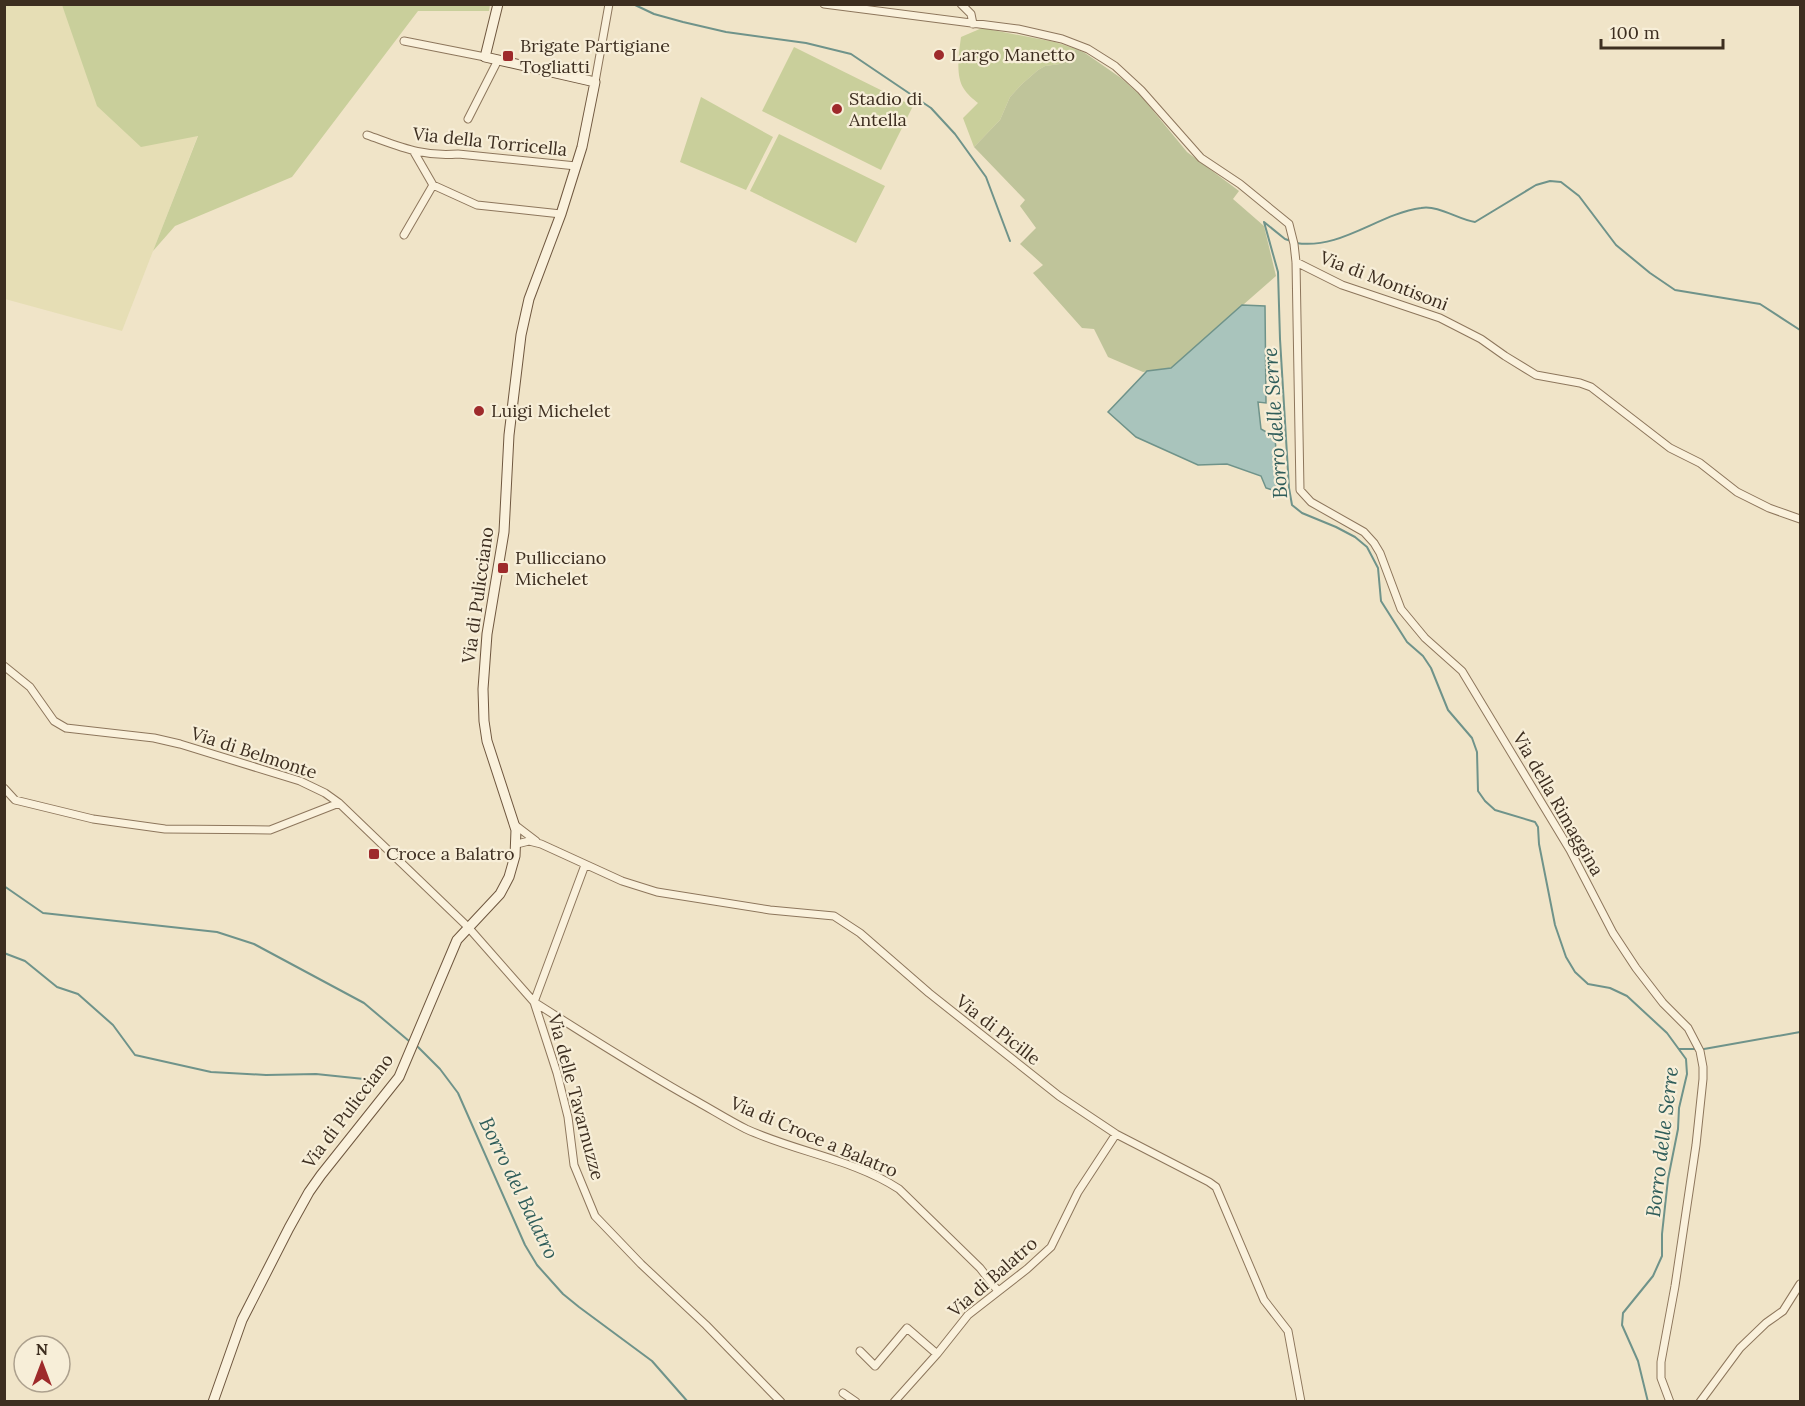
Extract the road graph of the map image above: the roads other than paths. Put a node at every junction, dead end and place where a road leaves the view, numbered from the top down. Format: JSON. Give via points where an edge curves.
{"nodes":[{"id":1,"x":498,"y":4,"type":"edge"},
{"id":2,"x":609,"y":4,"type":"edge"},
{"id":3,"x":824,"y":4,"type":"edge"},
{"id":4,"x":961,"y":4,"type":"edge"},
{"id":5,"x":973,"y":24,"type":"junction"},
{"id":6,"x":404,"y":41,"type":"dead end"},
{"id":7,"x":485,"y":57,"type":"junction"},
{"id":8,"x":498,"y":60,"type":"junction"},
{"id":9,"x":595,"y":82,"type":"junction"},
{"id":10,"x":468,"y":119,"type":"dead end"},
{"id":11,"x":367,"y":135,"type":"dead end"},
{"id":12,"x":414,"y":152,"type":"junction"},
{"id":13,"x":576,"y":166,"type":"junction"},
{"id":14,"x":433,"y":185,"type":"junction"},
{"id":15,"x":561,"y":214,"type":"junction"},
{"id":16,"x":404,"y":235,"type":"dead end"},
{"id":17,"x":1296,"y":262,"type":"junction"},
{"id":18,"x":1800,"y":519,"type":"edge"},
{"id":19,"x":4,"y":666,"type":"edge"},
{"id":20,"x":4,"y":788,"type":"edge"},
{"id":21,"x":339,"y":803,"type":"junction"},
{"id":22,"x":514,"y":825,"type":"junction"},
{"id":23,"x":517,"y":844,"type":"junction"},
{"id":24,"x":541,"y":844,"type":"junction"},
{"id":25,"x":585,"y":865,"type":"junction"},
{"id":26,"x":468,"y":927,"type":"junction"},
{"id":27,"x":534,"y":1002,"type":"junction"},
{"id":28,"x":1116,"y":1134,"type":"junction"},
{"id":29,"x":1800,"y":1284,"type":"edge"},
{"id":30,"x":998,"y":1291,"type":"junction"},
{"id":31,"x":860,"y":1351,"type":"dead end"},
{"id":32,"x":937,"y":1354,"type":"junction"},
{"id":33,"x":843,"y":1393,"type":"dead end"},
{"id":34,"x":213,"y":1401,"type":"edge"},
{"id":35,"x":781,"y":1401,"type":"edge"},
{"id":36,"x":856,"y":1401,"type":"edge"},
{"id":37,"x":894,"y":1401,"type":"edge"},
{"id":38,"x":1301,"y":1401,"type":"edge"},
{"id":39,"x":1670,"y":1401,"type":"edge"},
{"id":40,"x":1700,"y":1401,"type":"edge"}],
"edges":[{"from":1,"to":7,"type":"street"},
{"from":2,"to":9,"type":"street","name":"Via di Pulicciano"},
{"from":3,"to":5,"type":"street","name":"Via di Montisoni"},
{"from":4,"to":5,"type":"street","via":[[971,14]]},
{"from":5,"to":17,"type":"street","name":"Via di Montisoni","via":[[1062,39],[1115,66],[1201,158],[1288,224]]},
{"from":6,"to":7,"type":"street"},
{"from":7,"to":8,"type":"street"},
{"from":8,"to":9,"type":"street"},
{"from":8,"to":10,"type":"street"},
{"from":9,"to":13,"type":"street","name":"Via di Pulicciano"},
{"from":11,"to":12,"type":"street","name":"Via della Torricella"},
{"from":12,"to":13,"type":"street","name":"Via della Torricella"},
{"from":12,"to":14,"type":"street"},
{"from":13,"to":15,"type":"street","name":"Via di Pulicciano"},
{"from":14,"to":15,"type":"street","via":[[477,205]]},
{"from":14,"to":16,"type":"street"},
{"from":15,"to":22,"type":"street","name":"Via di Pulicciano","via":[[529,299],[520,335],[504,532],[485,654],[485,730]]},
{"from":17,"to":18,"type":"street","name":"Via di Montisoni","via":[[1342,285],[1440,318],[1536,375],[1591,387],[1670,448],[1700,463],[1737,492]]},
{"from":17,"to":39,"type":"street","name":"Via della Rimaggina","via":[[1300,490],[1311,502],[1364,532],[1374,543],[1401,609],[1425,638],[1462,671],[1570,850],[1613,933],[1664,1004],[1688,1028],[1700,1052],[1703,1079],[1696,1145],[1661,1362],[1661,1378]]},
{"from":19,"to":21,"type":"street","name":"Via di Belmonte","via":[[30,687],[54,721],[66,728],[180,744],[300,782]]},
{"from":20,"to":21,"type":"street","via":[[15,800],[93,819],[165,829],[270,830]]},
{"from":21,"to":26,"type":"street","name":"Via di Belmonte"},
{"from":22,"to":23,"type":"street","name":"Via di Pulicciano"},
{"from":22,"to":24,"type":"street","name":"Via di Picille"},
{"from":23,"to":24,"type":"street","name":"Via di Picille"},
{"from":23,"to":26,"type":"street","name":"Via di Pulicciano","via":[[504,888]]},
{"from":24,"to":25,"type":"street","name":"Via di Picille"},
{"from":25,"to":27,"type":"street"},
{"from":25,"to":28,"type":"street","name":"Via di Picille","via":[[657,892],[834,916],[860,933],[1022,1068]]},
{"from":26,"to":27,"type":"street","name":"Via delle Tavarnuzze"},
{"from":26,"to":34,"type":"street","name":"Via di Pulicciano","via":[[458,940],[399,1077],[321,1175],[289,1228],[242,1320]]},
{"from":27,"to":30,"type":"street","name":"Via di Croce a Balatro","via":[[660,1081],[747,1129],[882,1178],[899,1189],[980,1268]]},
{"from":27,"to":35,"type":"street","name":"Via delle Tavarnuzze","via":[[568,1117],[574,1164],[595,1216]]},
{"from":28,"to":30,"type":"street","name":"Via di Balatro","via":[[1078,1192],[1051,1247]]},
{"from":28,"to":38,"type":"street","name":"Via di Picille","via":[[1216,1187],[1264,1300],[1288,1331]]},
{"from":29,"to":40,"type":"street","via":[[1784,1311],[1745,1342]]},
{"from":30,"to":32,"type":"street","name":"Via di Balatro","via":[[968,1315]]},
{"from":31,"to":32,"type":"street","via":[[875,1366],[908,1328]]},
{"from":32,"to":37,"type":"street","name":"Via di Balatro"},
{"from":33,"to":36,"type":"street"}]}
